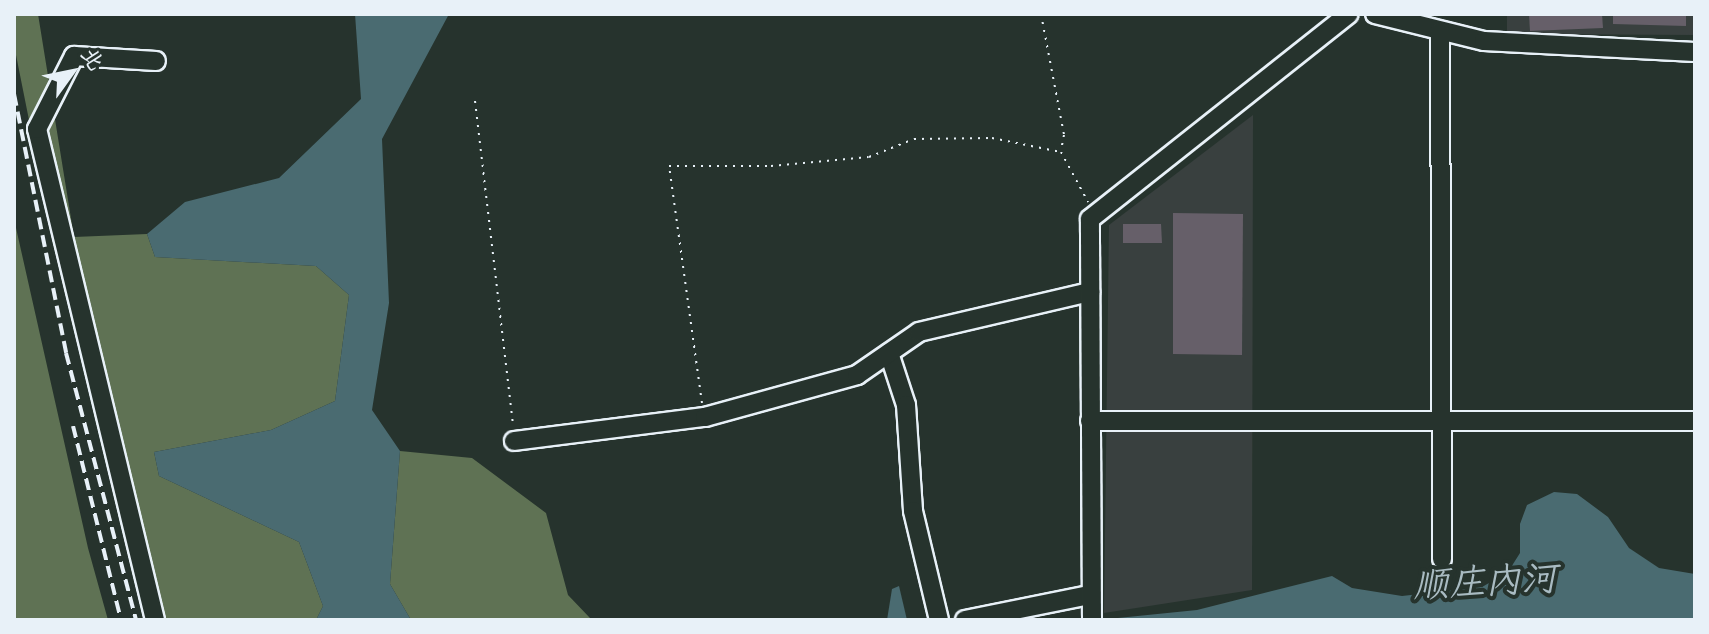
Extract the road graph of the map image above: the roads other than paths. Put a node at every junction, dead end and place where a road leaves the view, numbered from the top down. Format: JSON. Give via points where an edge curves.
{"nodes":[{"id":1,"x":1349,"y":14,"type":"edge"},
{"id":2,"x":1375,"y":14,"type":"edge"},
{"id":3,"x":1440,"y":31,"type":"junction"},
{"id":4,"x":1695,"y":52,"type":"edge"},
{"id":5,"x":156,"y":61,"type":"dead end"},
{"id":6,"x":1090,"y":292,"type":"junction"},
{"id":7,"x":889,"y":353,"type":"junction"},
{"id":8,"x":1090,"y":421,"type":"junction"},
{"id":9,"x":1444,"y":421,"type":"junction"},
{"id":10,"x":1695,"y":421,"type":"edge"},
{"id":11,"x":514,"y":441,"type":"road end"},
{"id":12,"x":1442,"y":559,"type":"dead end"},
{"id":13,"x":1091,"y":609,"type":"edge"},
{"id":14,"x":155,"y":620,"type":"edge"},
{"id":15,"x":939,"y":620,"type":"edge"},
{"id":16,"x":965,"y":620,"type":"edge"}],
"edges":[{"from":1,"to":6,"type":"street","via":[[1090,219]]},
{"from":2,"to":3,"type":"street"},
{"from":3,"to":4,"type":"street","via":[[1484,41]]},
{"from":3,"to":9,"type":"street"},
{"from":5,"to":14,"type":"street","via":[[74,56],[37,129]]},
{"from":6,"to":7,"type":"street","via":[[919,332]]},
{"from":6,"to":8,"type":"street"},
{"from":7,"to":11,"type":"street","via":[[857,375],[705,417]]},
{"from":7,"to":15,"type":"street","via":[[906,405],[913,511]]},
{"from":8,"to":9,"type":"street"},
{"from":8,"to":13,"type":"street"},
{"from":9,"to":10,"type":"street"},
{"from":9,"to":12,"type":"street"},
{"from":13,"to":16,"type":"street"}]}
